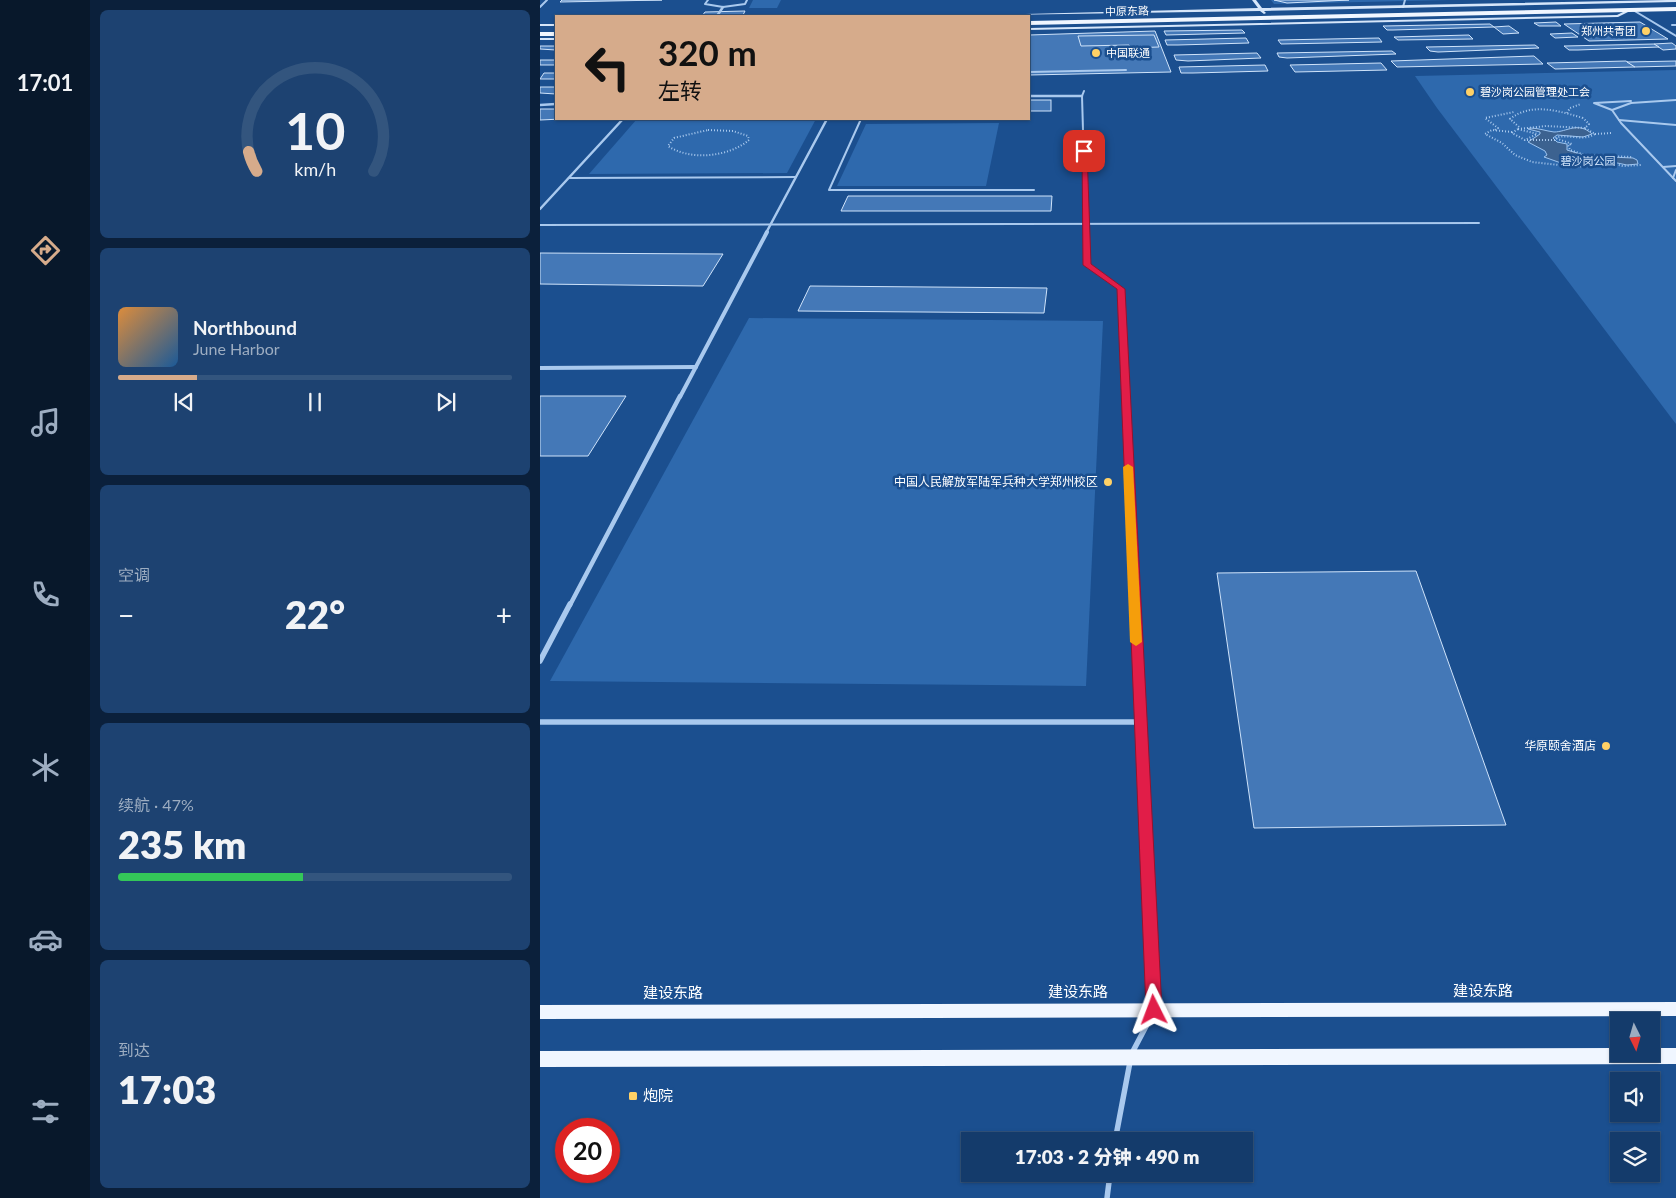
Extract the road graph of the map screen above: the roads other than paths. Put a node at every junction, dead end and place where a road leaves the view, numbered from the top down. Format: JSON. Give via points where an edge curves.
{"nodes":[{"id":1,"x":547,"y":0,"type":"edge"},
{"id":2,"x":708,"y":0,"type":"edge"},
{"id":3,"x":747,"y":0,"type":"edge"},
{"id":4,"x":1254,"y":0,"type":"edge"},
{"id":5,"x":1405,"y":0,"type":"edge"},
{"id":6,"x":1676,"y":1,"type":"edge"},
{"id":7,"x":1676,"y":6,"type":"edge"},
{"id":8,"x":540,"y":7,"type":"edge"},
{"id":9,"x":723,"y":7,"type":"junction"},
{"id":10,"x":1403,"y":7,"type":"junction"},
{"id":11,"x":1676,"y":9,"type":"edge"},
{"id":12,"x":1632,"y":10,"type":"junction"},
{"id":13,"x":1263,"y":12,"type":"junction"},
{"id":14,"x":718,"y":15,"type":"edge"},
{"id":15,"x":1025,"y":15,"type":"edge"},
{"id":16,"x":1030,"y":19,"type":"edge"},
{"id":17,"x":1030,"y":23,"type":"edge"},
{"id":18,"x":1676,"y":24,"type":"edge"},
{"id":19,"x":540,"y":25,"type":"edge"},
{"id":20,"x":555,"y":25,"type":"edge"},
{"id":21,"x":1672,"y":25,"type":"dead end"},
{"id":22,"x":555,"y":29,"type":"edge"},
{"id":23,"x":1030,"y":29,"type":"edge"},
{"id":24,"x":540,"y":30,"type":"edge"},
{"id":25,"x":540,"y":34,"type":"edge"},
{"id":26,"x":555,"y":34,"type":"edge"},
{"id":27,"x":1676,"y":36,"type":"edge"},
{"id":28,"x":555,"y":39,"type":"edge"},
{"id":29,"x":540,"y":40,"type":"edge"},
{"id":30,"x":1126,"y":70,"type":"dead end"},
{"id":31,"x":1030,"y":72,"type":"edge"},
{"id":32,"x":1083,"y":93,"type":"joint"},
{"id":33,"x":1030,"y":96,"type":"edge"},
{"id":34,"x":1676,"y":100,"type":"edge"},
{"id":35,"x":1648,"y":101,"type":"junction"},
{"id":36,"x":540,"y":104,"type":"edge"},
{"id":37,"x":555,"y":104,"type":"edge"},
{"id":38,"x":1612,"y":110,"type":"junction"},
{"id":39,"x":622,"y":120,"type":"edge"},
{"id":40,"x":826,"y":120,"type":"edge"},
{"id":41,"x":861,"y":120,"type":"edge"},
{"id":42,"x":1619,"y":120,"type":"junction"},
{"id":43,"x":1676,"y":125,"type":"edge"},
{"id":44,"x":1676,"y":166,"type":"edge"},
{"id":45,"x":1663,"y":167,"type":"junction"},
{"id":46,"x":1676,"y":170,"type":"edge"},
{"id":47,"x":796,"y":177,"type":"junction"},
{"id":48,"x":569,"y":178,"type":"junction"},
{"id":49,"x":1673,"y":178,"type":"junction"},
{"id":50,"x":1676,"y":181,"type":"edge"},
{"id":51,"x":1034,"y":190,"type":"dead end"},
{"id":52,"x":540,"y":209,"type":"edge"},
{"id":53,"x":1479,"y":223,"type":"dead end"},
{"id":54,"x":771,"y":224,"type":"junction"},
{"id":55,"x":1087,"y":224,"type":"junction"},
{"id":56,"x":540,"y":225,"type":"edge"},
{"id":57,"x":696,"y":367,"type":"junction"},
{"id":58,"x":540,"y":368,"type":"edge"},
{"id":59,"x":540,"y":661,"type":"edge"},
{"id":60,"x":540,"y":722,"type":"edge"},
{"id":61,"x":1139,"y":722,"type":"junction"},
{"id":62,"x":1676,"y":1009,"type":"edge"},
{"id":63,"x":1154,"y":1010,"type":"junction"},
{"id":64,"x":540,"y":1012,"type":"edge"},
{"id":65,"x":1676,"y":1056,"type":"edge"},
{"id":66,"x":1130,"y":1057,"type":"junction"},
{"id":67,"x":540,"y":1059,"type":"edge"},
{"id":68,"x":1117,"y":1132,"type":"edge"},
{"id":69,"x":1109,"y":1182,"type":"edge"},
{"id":70,"x":1107,"y":1198,"type":"edge"}],
"edges":[{"from":1,"to":8,"type":"lane"},
{"from":2,"to":9,"type":"lane","via":[[705,4]]},
{"from":3,"to":9,"type":"lane","via":[[745,4]]},
{"from":4,"to":13,"type":"street"},
{"from":5,"to":10,"type":"lane"},
{"from":6,"to":10,"type":"street"},
{"from":7,"to":13,"type":"main road","name":"中原东路"},
{"from":9,"to":14,"type":"street"},
{"from":10,"to":13,"type":"street"},
{"from":11,"to":12,"type":"main road","name":"中原东路"},
{"from":12,"to":17,"type":"main road","name":"中原东路"},
{"from":12,"to":23,"type":"street","via":[[1618,16]]},
{"from":12,"to":27,"type":"lane"},
{"from":13,"to":15,"type":"street"},
{"from":13,"to":16,"type":"main road","name":"中原东路"},
{"from":18,"to":21,"type":"lane"},
{"from":19,"to":20,"type":"street"},
{"from":22,"to":24,"type":"main road"},
{"from":25,"to":26,"type":"main road"},
{"from":28,"to":29,"type":"street"},
{"from":30,"to":31,"type":"lane"},
{"from":32,"to":33,"type":"street"},
{"from":32,"to":55,"type":"lane"},
{"from":34,"to":35,"type":"lane"},
{"from":35,"to":38,"type":"lane"},
{"from":35,"to":38,"type":"lane","via":[[1594,103]]},
{"from":36,"to":37,"type":"street"},
{"from":38,"to":42,"type":"lane"},
{"from":39,"to":48,"type":"street"},
{"from":40,"to":47,"type":"street"},
{"from":41,"to":51,"type":"lane","via":[[829,190]]},
{"from":42,"to":43,"type":"lane"},
{"from":42,"to":45,"type":"lane"},
{"from":44,"to":45,"type":"lane"},
{"from":45,"to":49,"type":"lane"},
{"from":46,"to":49,"type":"lane"},
{"from":47,"to":48,"type":"lane"},
{"from":47,"to":54,"type":"street"},
{"from":48,"to":52,"type":"street"},
{"from":49,"to":50,"type":"lane"},
{"from":53,"to":55,"type":"lane"},
{"from":54,"to":55,"type":"lane"},
{"from":54,"to":56,"type":"lane"},
{"from":54,"to":57,"type":"street"},
{"from":55,"to":61,"type":"lane","via":[[1087,265],[1121,289]]},
{"from":57,"to":58,"type":"street"},
{"from":57,"to":59,"type":"street"},
{"from":60,"to":61,"type":"street"},
{"from":61,"to":63,"type":"lane"},
{"from":62,"to":63,"type":"main road","name":"建设东路"},
{"from":63,"to":64,"type":"main road","name":"建设东路"},
{"from":63,"to":66,"type":"lane"},
{"from":65,"to":66,"type":"main road"},
{"from":66,"to":67,"type":"main road"},
{"from":66,"to":68,"type":"lane"},
{"from":69,"to":70,"type":"lane"}]}
